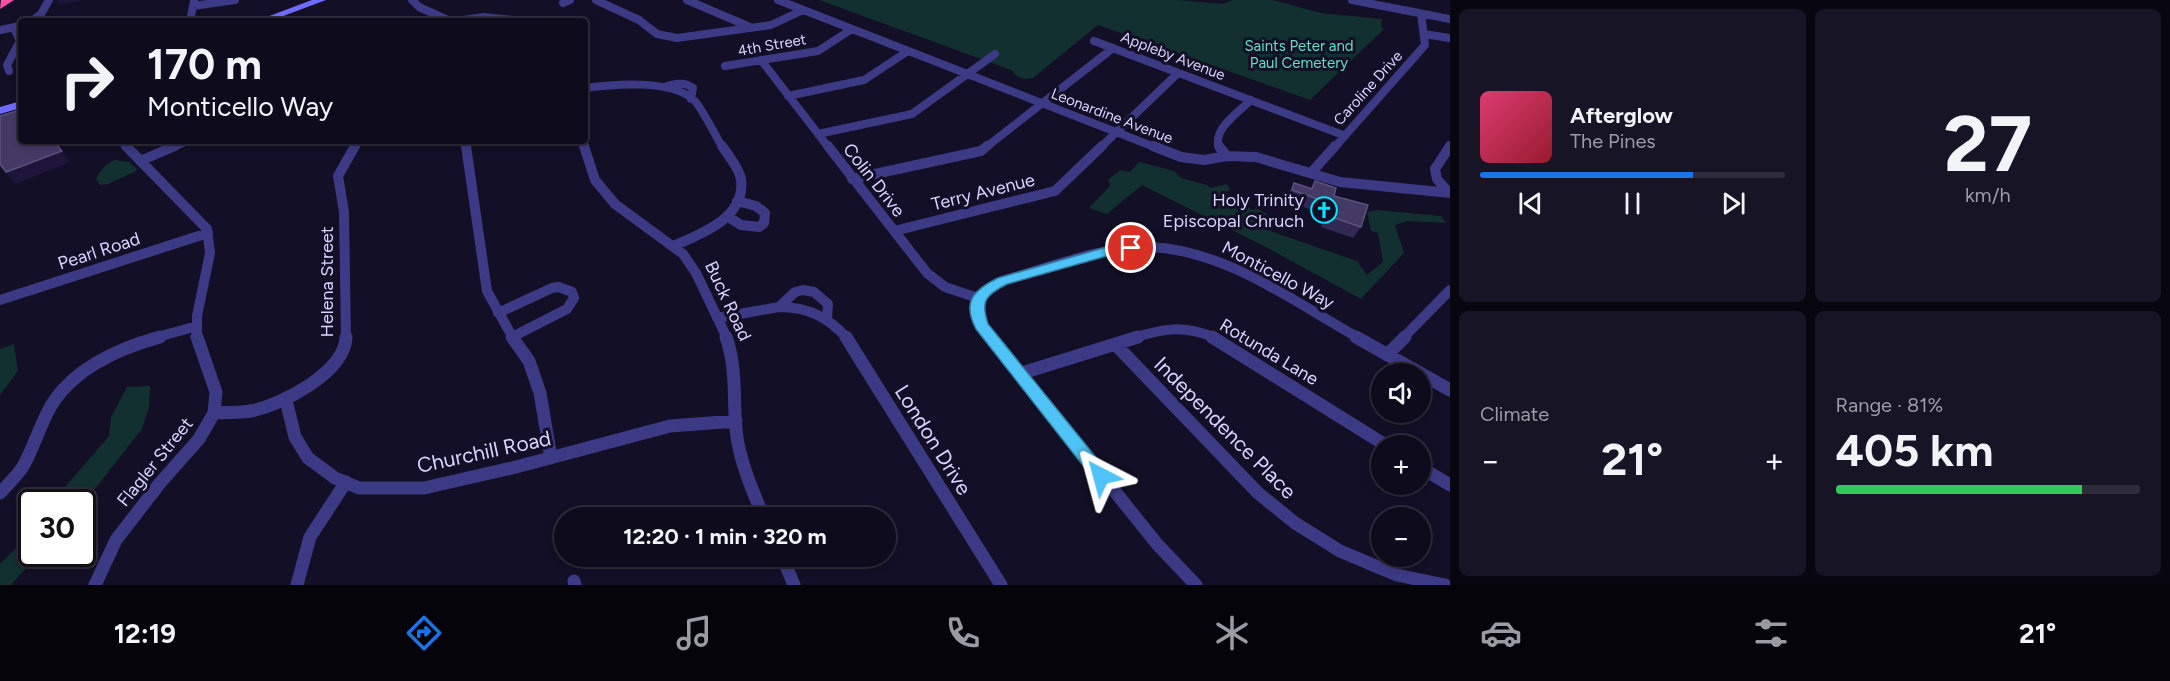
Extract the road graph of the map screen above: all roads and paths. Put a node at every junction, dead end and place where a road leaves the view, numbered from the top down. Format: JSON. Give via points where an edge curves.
{"nodes":[{"id":1,"x":8,"y":0,"type":"edge"},
{"id":2,"x":49,"y":0,"type":"edge"},
{"id":3,"x":235,"y":0,"type":"edge"},
{"id":4,"x":321,"y":0,"type":"edge"},
{"id":5,"x":412,"y":0,"type":"edge"},
{"id":6,"x":596,"y":0,"type":"edge"},
{"id":7,"x":687,"y":0,"type":"edge"},
{"id":8,"x":778,"y":0,"type":"edge"},
{"id":9,"x":1352,"y":0,"type":"edge"},
{"id":10,"x":194,"y":3,"type":"edge"},
{"id":11,"x":0,"y":6,"type":"edge"},
{"id":12,"x":803,"y":9,"type":"junction"},
{"id":13,"x":1421,"y":14,"type":"junction"},
{"id":14,"x":36,"y":18,"type":"edge"},
{"id":15,"x":191,"y":18,"type":"edge"},
{"id":16,"x":270,"y":18,"type":"edge"},
{"id":17,"x":443,"y":18,"type":"edge"},
{"id":18,"x":477,"y":18,"type":"edge"},
{"id":19,"x":494,"y":18,"type":"edge"},
{"id":20,"x":1450,"y":19,"type":"edge"},
{"id":21,"x":18,"y":27,"type":"edge"},
{"id":22,"x":751,"y":28,"type":"junction"},
{"id":23,"x":852,"y":29,"type":"junction"},
{"id":24,"x":0,"y":30,"type":"edge"},
{"id":25,"x":1424,"y":34,"type":"junction"},
{"id":26,"x":1450,"y":38,"type":"edge"},
{"id":27,"x":1094,"y":41,"type":"dead end"},
{"id":28,"x":18,"y":45,"type":"edge"},
{"id":29,"x":1113,"y":48,"type":"junction"},
{"id":30,"x":908,"y":51,"type":"junction"},
{"id":31,"x":995,"y":54,"type":"dead end"},
{"id":32,"x":761,"y":60,"type":"junction"},
{"id":33,"x":725,"y":66,"type":"dead end"},
{"id":34,"x":9,"y":71,"type":"dead end"},
{"id":35,"x":1178,"y":73,"type":"junction"},
{"id":36,"x":968,"y":74,"type":"junction"},
{"id":37,"x":588,"y":88,"type":"edge"},
{"id":38,"x":788,"y":96,"type":"junction"},
{"id":39,"x":1251,"y":100,"type":"junction"},
{"id":40,"x":1041,"y":102,"type":"junction"},
{"id":41,"x":18,"y":105,"type":"edge"},
{"id":42,"x":0,"y":111,"type":"edge"},
{"id":43,"x":1115,"y":132,"type":"junction"},
{"id":44,"x":818,"y":134,"type":"junction"},
{"id":45,"x":1343,"y":135,"type":"junction"},
{"id":46,"x":124,"y":144,"type":"edge"},
{"id":47,"x":180,"y":144,"type":"edge"},
{"id":48,"x":356,"y":144,"type":"edge"},
{"id":49,"x":466,"y":144,"type":"edge"},
{"id":50,"x":583,"y":144,"type":"edge"},
{"id":51,"x":1450,"y":146,"type":"edge"},
{"id":52,"x":1227,"y":156,"type":"junction"},
{"id":53,"x":141,"y":161,"type":"junction"},
{"id":54,"x":1311,"y":173,"type":"junction"},
{"id":55,"x":852,"y":179,"type":"junction"},
{"id":56,"x":1449,"y":192,"type":"edge"},
{"id":57,"x":737,"y":201,"type":"junction"},
{"id":58,"x":728,"y":216,"type":"junction"},
{"id":59,"x":894,"y":231,"type":"junction"},
{"id":60,"x":208,"y":233,"type":"junction"},
{"id":61,"x":673,"y":246,"type":"junction"},
{"id":62,"x":1450,"y":290,"type":"edge"},
{"id":63,"x":978,"y":298,"type":"junction"},
{"id":64,"x":0,"y":300,"type":"edge"},
{"id":65,"x":779,"y":307,"type":"junction"},
{"id":66,"x":498,"y":313,"type":"junction"},
{"id":67,"x":717,"y":318,"type":"junction"},
{"id":68,"x":827,"y":319,"type":"junction"},
{"id":69,"x":197,"y":326,"type":"junction"},
{"id":70,"x":512,"y":337,"type":"junction"},
{"id":71,"x":1115,"y":344,"type":"junction"},
{"id":72,"x":1387,"y":355,"type":"junction"},
{"id":73,"x":1019,"y":374,"type":"junction"},
{"id":74,"x":1450,"y":390,"type":"edge"},
{"id":75,"x":286,"y":400,"type":"junction"},
{"id":76,"x":214,"y":413,"type":"junction"},
{"id":77,"x":736,"y":421,"type":"junction"},
{"id":78,"x":1371,"y":436,"type":"edge"},
{"id":79,"x":551,"y":458,"type":"junction"},
{"id":80,"x":1431,"y":473,"type":"edge"},
{"id":81,"x":346,"y":482,"type":"junction"},
{"id":82,"x":1450,"y":485,"type":"edge"},
{"id":83,"x":0,"y":493,"type":"edge"},
{"id":84,"x":759,"y":507,"type":"edge"},
{"id":85,"x":787,"y":567,"type":"edge"},
{"id":86,"x":95,"y":585,"type":"edge"},
{"id":87,"x":297,"y":585,"type":"edge"},
{"id":88,"x":795,"y":585,"type":"edge"},
{"id":89,"x":1001,"y":585,"type":"edge"},
{"id":90,"x":1196,"y":585,"type":"edge"},
{"id":91,"x":1445,"y":585,"type":"edge"}],
"edges":[{"from":1,"to":11,"type":"highway"},
{"from":2,"to":14,"type":"street"},
{"from":3,"to":10,"type":"street"},
{"from":4,"to":16,"type":"street"},
{"from":5,"to":17,"type":"street","via":[[418,7]]},
{"from":6,"to":22,"type":"street","via":[[667,37]]},
{"from":7,"to":22,"type":"street"},
{"from":8,"to":12,"type":"street","name":"Leonardine Avenue"},
{"from":9,"to":13,"type":"street"},
{"from":10,"to":15,"type":"street"},
{"from":12,"to":22,"type":"street","via":[[780,22]]},
{"from":12,"to":23,"type":"street","name":"Leonardine Avenue"},
{"from":13,"to":20,"type":"street"},
{"from":13,"to":25,"type":"street"},
{"from":18,"to":19,"type":"street"},
{"from":21,"to":24,"type":"street"},
{"from":23,"to":30,"type":"street","name":"Leonardine Avenue"},
{"from":23,"to":32,"type":"street","name":"4th Street","via":[[818,51]]},
{"from":25,"to":26,"type":"street"},
{"from":25,"to":45,"type":"street","name":"Caroline Drive","via":[[1425,45]]},
{"from":27,"to":29,"type":"street","name":"Appleby Avenue"},
{"from":28,"to":34,"type":"street","via":[[7,65]]},
{"from":29,"to":35,"type":"street","name":"Appleby Avenue"},
{"from":29,"to":40,"type":"street"},
{"from":30,"to":36,"type":"street","name":"Leonardine Avenue"},
{"from":30,"to":38,"type":"street","via":[[864,80]]},
{"from":31,"to":36,"type":"street"},
{"from":32,"to":33,"type":"street","name":"4th Street"},
{"from":32,"to":38,"type":"street","name":"Colin Drive"},
{"from":35,"to":39,"type":"street","name":"Appleby Avenue"},
{"from":35,"to":43,"type":"street","name":"Terry Avenue"},
{"from":36,"to":40,"type":"street","name":"Leonardine Avenue"},
{"from":36,"to":44,"type":"street","via":[[912,114]]},
{"from":37,"to":57,"type":"street","via":[[624,82],[664,87],[691,99],[741,177]]},
{"from":38,"to":44,"type":"street","name":"Colin Drive"},
{"from":39,"to":45,"type":"street","name":"Appleby Avenue"},
{"from":39,"to":52,"type":"street","via":[[1219,132],[1217,146]]},
{"from":40,"to":43,"type":"street","name":"Leonardine Avenue"},
{"from":40,"to":55,"type":"street","via":[[981,151]]},
{"from":41,"to":42,"type":"street"},
{"from":43,"to":52,"type":"street","name":"Leonardine Avenue","via":[[1181,157],[1204,160]]},
{"from":43,"to":59,"type":"street","name":"Terry Avenue","via":[[1055,191]]},
{"from":44,"to":55,"type":"street","name":"Colin Drive"},
{"from":45,"to":54,"type":"street","name":"Caroline Drive"},
{"from":46,"to":53,"type":"street"},
{"from":47,"to":53,"type":"street"},
{"from":48,"to":75,"type":"street","name":"Helena Street","via":[[338,176],[344,212],[346,344],[330,368]]},
{"from":49,"to":66,"type":"street","via":[[487,291]]},
{"from":50,"to":61,"type":"street","name":"Buck Road","via":[[595,180],[615,204]]},
{"from":51,"to":56,"type":"street","via":[[1434,167],[1434,174]]},
{"from":52,"to":54,"type":"street","name":"Leonardine Avenue","via":[[1256,157]]},
{"from":53,"to":60,"type":"street"},
{"from":54,"to":56,"type":"street","name":"Leonardine Avenue","via":[[1346,183]]},
{"from":55,"to":59,"type":"street","name":"Colin Drive"},
{"from":57,"to":58,"type":"street"},
{"from":57,"to":58,"type":"street","via":[[765,213],[764,223],[759,227],[741,225]]},
{"from":58,"to":61,"type":"street"},
{"from":59,"to":63,"type":"street","name":"Colin Drive","via":[[934,280]]},
{"from":60,"to":64,"type":"street","name":"Pearl Road"},
{"from":60,"to":69,"type":"street","name":"Flagler Street","via":[[210,254]]},
{"from":61,"to":67,"type":"street","name":"Buck Road","via":[[696,273]]},
{"from":62,"to":72,"type":"street"},
{"from":63,"to":72,"type":"street","name":"Monticello Way","via":[[1002,281],[1114,250],[1171,249],[1243,273]]},
{"from":63,"to":73,"type":"street","via":[[981,326]]},
{"from":65,"to":67,"type":"street","name":"London Drive"},
{"from":65,"to":68,"type":"street","name":"London Drive","via":[[798,306]]},
{"from":65,"to":68,"type":"street","name":"London Drive","via":[[795,292],[814,292],[828,304]]},
{"from":66,"to":70,"type":"street"},
{"from":66,"to":70,"type":"street","via":[[552,288],[572,292],[574,298],[567,309]]},
{"from":67,"to":77,"type":"street","name":"Buck Road","via":[[735,369]]},
{"from":68,"to":89,"type":"street","name":"London Drive","via":[[847,338]]},
{"from":69,"to":76,"type":"street","name":"Flagler Street","via":[[197,339],[216,392]]},
{"from":69,"to":83,"type":"street","via":[[128,346],[86,369],[56,400],[22,468]]},
{"from":70,"to":79,"type":"street","via":[[529,361],[540,393]]},
{"from":71,"to":73,"type":"street","name":"Rotunda Lane"},
{"from":71,"to":78,"type":"street","name":"Rotunda Lane","via":[[1179,328],[1215,338]]},
{"from":71,"to":91,"type":"street","name":"Independence Place","via":[[1258,493],[1295,523],[1340,551],[1387,571]]},
{"from":72,"to":74,"type":"street","name":"Monticello Way"},
{"from":73,"to":90,"type":"street","via":[[1157,544]]},
{"from":75,"to":76,"type":"street","name":"Helena Street","via":[[251,411]]},
{"from":75,"to":81,"type":"street","name":"Churchill Road","via":[[295,437],[308,458]]},
{"from":76,"to":86,"type":"street","name":"Flagler Street","via":[[199,439],[116,540]]},
{"from":77,"to":79,"type":"street","name":"Churchill Road","via":[[670,426]]},
{"from":77,"to":84,"type":"street","name":"Buck Road"},
{"from":79,"to":81,"type":"street","name":"Churchill Road","via":[[424,488],[359,488]]},
{"from":80,"to":82,"type":"street"},
{"from":81,"to":87,"type":"street","via":[[309,537]]},
{"from":85,"to":88,"type":"street"}]}
